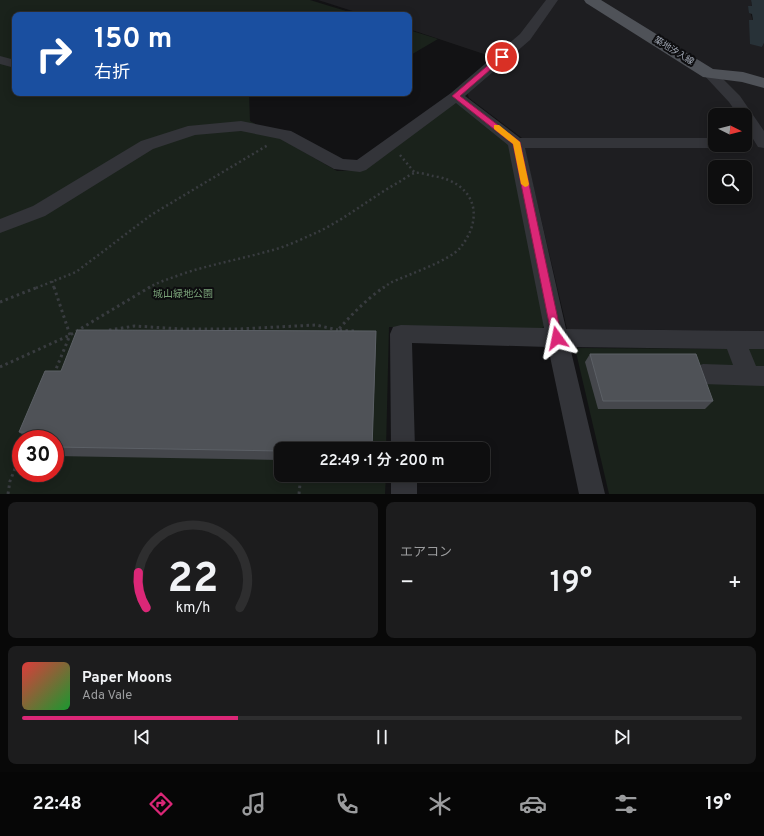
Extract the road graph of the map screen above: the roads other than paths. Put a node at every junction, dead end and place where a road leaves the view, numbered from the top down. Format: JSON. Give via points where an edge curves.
{"nodes":[{"id":1,"x":552,"y":0,"type":"edge"},
{"id":2,"x":591,"y":0,"type":"edge"},
{"id":3,"x":0,"y":60,"type":"edge"},
{"id":4,"x":12,"y":63,"type":"edge"},
{"id":5,"x":709,"y":73,"type":"junction"},
{"id":6,"x":764,"y":83,"type":"edge"},
{"id":7,"x":456,"y":96,"type":"junction"},
{"id":8,"x":516,"y":142,"type":"junction"},
{"id":9,"x":708,"y":143,"type":"edge"},
{"id":10,"x":752,"y":143,"type":"edge"},
{"id":11,"x":764,"y":143,"type":"edge"},
{"id":12,"x":0,"y":226,"type":"edge"},
{"id":13,"x":557,"y":338,"type":"junction"},
{"id":14,"x":734,"y":340,"type":"junction"},
{"id":15,"x":764,"y":340,"type":"edge"},
{"id":16,"x":703,"y":374,"type":"edge"},
{"id":17,"x":757,"y":376,"type":"edge"},
{"id":18,"x":403,"y":442,"type":"edge"},
{"id":19,"x":404,"y":482,"type":"edge"},
{"id":20,"x":404,"y":494,"type":"edge"},
{"id":21,"x":592,"y":494,"type":"edge"}],
"edges":[{"from":1,"to":7,"type":"street","via":[[525,37]]},
{"from":2,"to":5,"type":"main road","name":"築地汐入線"},
{"from":3,"to":4,"type":"street"},
{"from":5,"to":6,"type":"main road","name":"築地汐入線"},
{"from":5,"to":11,"type":"street","via":[[735,98]]},
{"from":7,"to":8,"type":"street"},
{"from":7,"to":12,"type":"street","via":[[360,166],[340,165],[285,134],[241,126],[194,130],[148,145],[39,211]]},
{"from":8,"to":9,"type":"street"},
{"from":8,"to":13,"type":"street"},
{"from":10,"to":11,"type":"street"},
{"from":13,"to":14,"type":"street"},
{"from":13,"to":18,"type":"street","via":[[401,334]]},
{"from":13,"to":21,"type":"street"},
{"from":14,"to":15,"type":"street"},
{"from":14,"to":17,"type":"street"},
{"from":16,"to":17,"type":"street"},
{"from":19,"to":20,"type":"street"}]}
